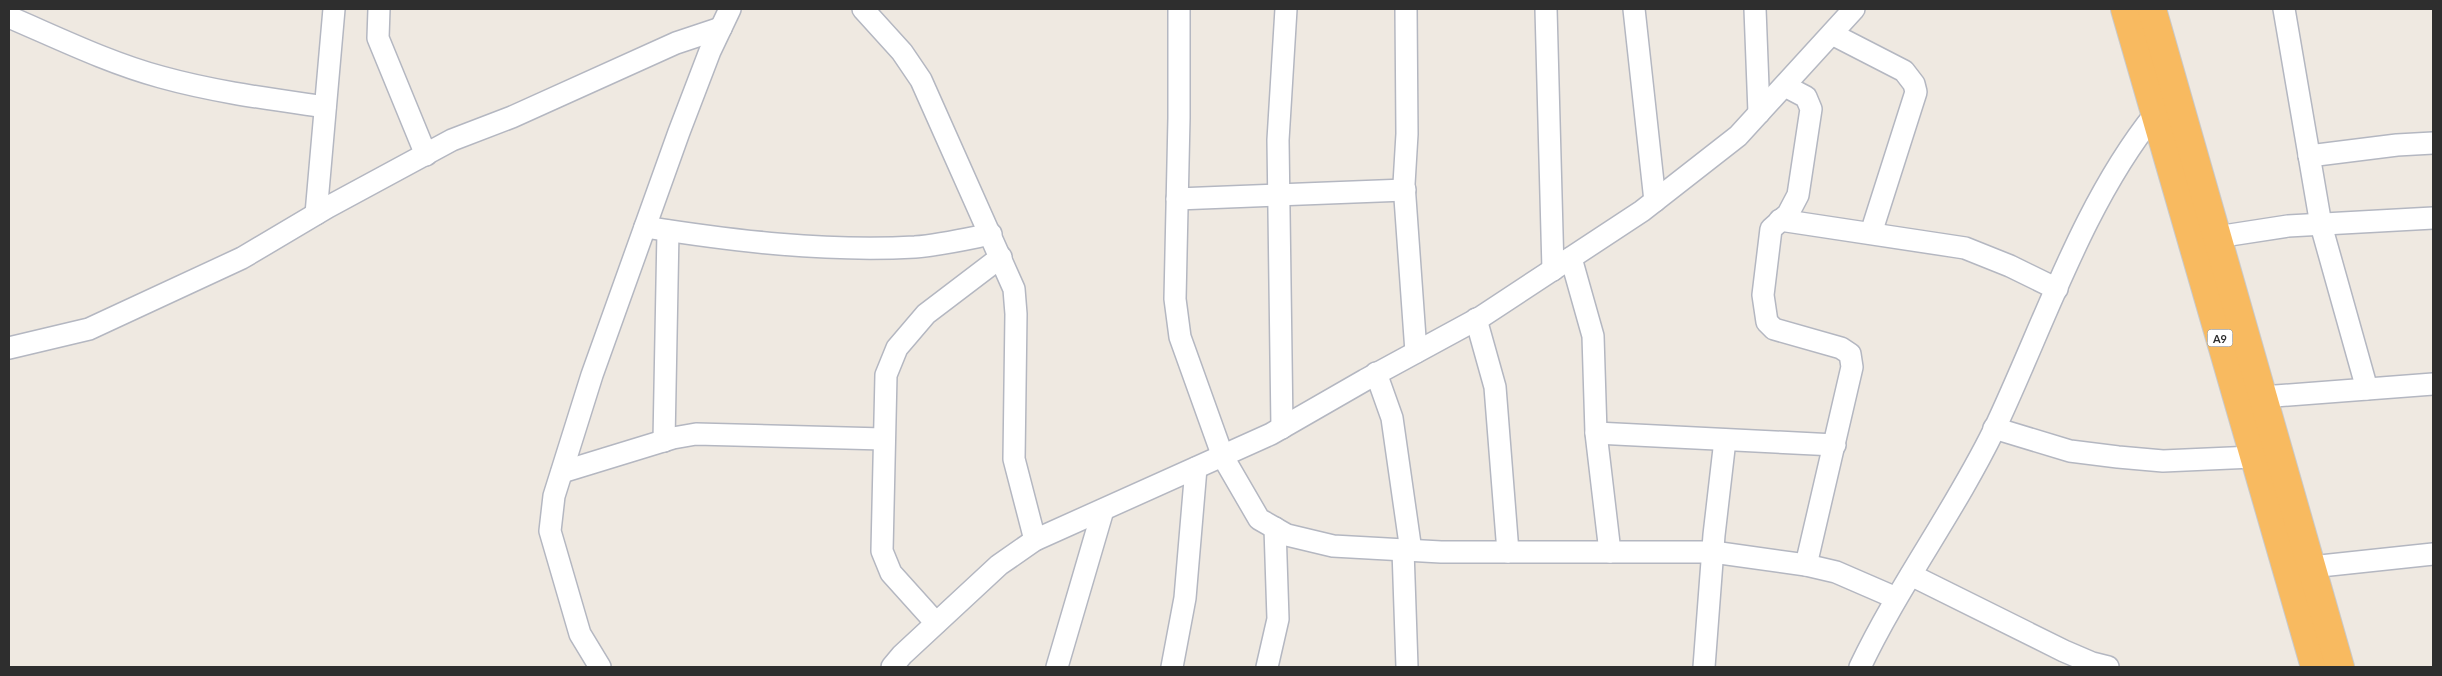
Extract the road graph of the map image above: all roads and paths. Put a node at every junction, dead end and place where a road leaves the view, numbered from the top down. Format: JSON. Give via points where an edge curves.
{"nodes":[{"id":1,"x":334,"y":9,"type":"edge"},
{"id":2,"x":379,"y":9,"type":"edge"},
{"id":3,"x":863,"y":9,"type":"edge"},
{"id":4,"x":1179,"y":9,"type":"edge"},
{"id":5,"x":1286,"y":9,"type":"edge"},
{"id":6,"x":1406,"y":9,"type":"edge"},
{"id":7,"x":1546,"y":9,"type":"edge"},
{"id":8,"x":1634,"y":9,"type":"edge"},
{"id":9,"x":1755,"y":9,"type":"edge"},
{"id":10,"x":1854,"y":9,"type":"edge"},
{"id":11,"x":2126,"y":9,"type":"edge"},
{"id":12,"x":2152,"y":9,"type":"edge"},
{"id":13,"x":2284,"y":9,"type":"edge"},
{"id":14,"x":9,"y":17,"type":"edge"},
{"id":15,"x":726,"y":18,"type":"edge"},
{"id":16,"x":1832,"y":34,"type":"junction"},
{"id":17,"x":1785,"y":86,"type":"junction"},
{"id":18,"x":325,"y":107,"type":"junction"},
{"id":19,"x":1759,"y":113,"type":"junction"},
{"id":20,"x":2155,"y":114,"type":"junction"},
{"id":21,"x":2433,"y":143,"type":"edge"},
{"id":22,"x":426,"y":154,"type":"junction"},
{"id":23,"x":2309,"y":156,"type":"junction"},
{"id":24,"x":1405,"y":190,"type":"junction"},
{"id":25,"x":1279,"y":194,"type":"junction"},
{"id":26,"x":1177,"y":199,"type":"junction"},
{"id":27,"x":1655,"y":201,"type":"junction"},
{"id":28,"x":316,"y":214,"type":"junction"},
{"id":29,"x":2433,"y":218,"type":"edge"},
{"id":30,"x":1780,"y":220,"type":"junction"},
{"id":31,"x":2321,"y":225,"type":"junction"},
{"id":32,"x":645,"y":227,"type":"junction"},
{"id":33,"x":668,"y":231,"type":"junction"},
{"id":34,"x":1871,"y":233,"type":"junction"},
{"id":35,"x":991,"y":234,"type":"junction"},
{"id":36,"x":2217,"y":237,"type":"junction"},
{"id":37,"x":1001,"y":257,"type":"junction"},
{"id":38,"x":1572,"y":258,"type":"junction"},
{"id":39,"x":1552,"y":270,"type":"junction"},
{"id":40,"x":2057,"y":289,"type":"junction"},
{"id":41,"x":1476,"y":319,"type":"junction"},
{"id":42,"x":9,"y":348,"type":"edge"},
{"id":43,"x":1416,"y":352,"type":"junction"},
{"id":44,"x":1376,"y":373,"type":"junction"},
{"id":45,"x":2433,"y":384,"type":"edge"},
{"id":46,"x":2367,"y":389,"type":"junction"},
{"id":47,"x":2262,"y":398,"type":"junction"},
{"id":48,"x":1282,"y":428,"type":"junction"},
{"id":49,"x":1994,"y":428,"type":"junction"},
{"id":50,"x":1596,"y":433,"type":"junction"},
{"id":51,"x":883,"y":439,"type":"junction"},
{"id":52,"x":1725,"y":440,"type":"junction"},
{"id":53,"x":664,"y":441,"type":"junction"},
{"id":54,"x":1835,"y":445,"type":"junction"},
{"id":55,"x":1223,"y":457,"type":"junction"},
{"id":56,"x":2253,"y":457,"type":"junction"},
{"id":57,"x":1196,"y":468,"type":"junction"},
{"id":58,"x":562,"y":472,"type":"junction"},
{"id":59,"x":1103,"y":510,"type":"junction"},
{"id":60,"x":1275,"y":528,"type":"junction"},
{"id":61,"x":1036,"y":540,"type":"junction"},
{"id":62,"x":1407,"y":551,"type":"junction"},
{"id":63,"x":1508,"y":552,"type":"junction"},
{"id":64,"x":1610,"y":552,"type":"junction"},
{"id":65,"x":1713,"y":552,"type":"junction"},
{"id":66,"x":2433,"y":554,"type":"edge"},
{"id":67,"x":1806,"y":565,"type":"junction"},
{"id":68,"x":2311,"y":567,"type":"junction"},
{"id":69,"x":1911,"y":575,"type":"junction"},
{"id":70,"x":1896,"y":598,"type":"junction"},
{"id":71,"x":936,"y":623,"type":"junction"},
{"id":72,"x":2097,"y":666,"type":"edge"},
{"id":73,"x":600,"y":667,"type":"edge"},
{"id":74,"x":892,"y":667,"type":"edge"},
{"id":75,"x":1058,"y":667,"type":"edge"},
{"id":76,"x":1172,"y":667,"type":"edge"},
{"id":77,"x":1267,"y":667,"type":"edge"},
{"id":78,"x":1407,"y":667,"type":"edge"},
{"id":79,"x":1704,"y":667,"type":"edge"},
{"id":80,"x":1860,"y":667,"type":"edge"},
{"id":81,"x":2315,"y":667,"type":"edge"},
{"id":82,"x":2340,"y":667,"type":"edge"}],
"edges":[{"from":1,"to":18,"type":"street"},
{"from":2,"to":22,"type":"street","via":[[378,38]]},
{"from":3,"to":35,"type":"street","via":[[902,52],[921,80]]},
{"from":4,"to":26,"type":"street"},
{"from":5,"to":25,"type":"street","via":[[1278,140]]},
{"from":6,"to":24,"type":"street"},
{"from":7,"to":39,"type":"street"},
{"from":8,"to":27,"type":"street"},
{"from":9,"to":19,"type":"street"},
{"from":10,"to":16,"type":"street"},
{"from":11,"to":20,"type":"highway","number":"A9"},
{"from":12,"to":36,"type":"highway","number":"A9"},
{"from":13,"to":23,"type":"street"},
{"from":14,"to":18,"type":"street","via":[[92,53],[160,77],[227,93]]},
{"from":15,"to":22,"type":"street"},
{"from":15,"to":32,"type":"street","via":[[679,132]]},
{"from":16,"to":17,"type":"street"},
{"from":16,"to":34,"type":"street","via":[[1904,71],[1916,92]]},
{"from":17,"to":19,"type":"street"},
{"from":17,"to":30,"type":"street","via":[[1806,97],[1811,109],[1798,195],[1788,214]]},
{"from":18,"to":28,"type":"street"},
{"from":19,"to":27,"type":"street","via":[[1738,136]]},
{"from":20,"to":40,"type":"street","via":[[2131,143],[2085,228]]},
{"from":20,"to":56,"type":"highway","number":"A9"},
{"from":21,"to":23,"type":"street"},
{"from":22,"to":28,"type":"street"},
{"from":23,"to":31,"type":"street"},
{"from":24,"to":25,"type":"street"},
{"from":24,"to":43,"type":"street"},
{"from":25,"to":26,"type":"street"},
{"from":25,"to":48,"type":"street"},
{"from":26,"to":55,"type":"street","via":[[1175,299],[1180,337]]},
{"from":27,"to":38,"type":"street"},
{"from":28,"to":42,"type":"street","via":[[242,258],[89,329]]},
{"from":29,"to":31,"type":"street"},
{"from":30,"to":34,"type":"street"},
{"from":30,"to":54,"type":"street","via":[[1771,229],[1763,295],[1766,322],[1774,329],[1841,348],[1850,354],[1852,367]]},
{"from":31,"to":36,"type":"street","via":[[2288,226]]},
{"from":31,"to":46,"type":"street"},
{"from":32,"to":33,"type":"street"},
{"from":32,"to":58,"type":"street","via":[[592,375]]},
{"from":33,"to":35,"type":"street","via":[[713,238],[854,248],[917,247]]},
{"from":33,"to":53,"type":"street"},
{"from":34,"to":40,"type":"street","via":[[1965,248]]},
{"from":35,"to":37,"type":"street"},
{"from":36,"to":47,"type":"highway","number":"A9"},
{"from":37,"to":51,"type":"street","via":[[926,314],[897,348],[886,375]]},
{"from":37,"to":61,"type":"street","via":[[1014,289],[1016,314],[1014,459]]},
{"from":38,"to":39,"type":"street"},
{"from":38,"to":50,"type":"street","via":[[1593,336]]},
{"from":39,"to":41,"type":"street"},
{"from":40,"to":49,"type":"street"},
{"from":41,"to":43,"type":"street"},
{"from":41,"to":63,"type":"street","via":[[1495,387]]},
{"from":43,"to":44,"type":"street"},
{"from":44,"to":48,"type":"street"},
{"from":44,"to":62,"type":"street","via":[[1392,418]]},
{"from":45,"to":46,"type":"street"},
{"from":46,"to":47,"type":"street"},
{"from":47,"to":68,"type":"highway","number":"A9"},
{"from":48,"to":55,"type":"street"},
{"from":49,"to":56,"type":"street","via":[[2070,451],[2118,457],[2163,461]]},
{"from":49,"to":69,"type":"street","via":[[1954,505]]},
{"from":50,"to":52,"type":"street"},
{"from":50,"to":64,"type":"street"},
{"from":51,"to":53,"type":"street","via":[[696,434]]},
{"from":51,"to":71,"type":"street","via":[[882,551],[891,573]]},
{"from":52,"to":54,"type":"street"},
{"from":52,"to":65,"type":"street"},
{"from":53,"to":58,"type":"street"},
{"from":54,"to":67,"type":"street"},
{"from":55,"to":57,"type":"street"},
{"from":55,"to":60,"type":"street","via":[[1260,519]]},
{"from":56,"to":81,"type":"highway","number":"A9"},
{"from":57,"to":59,"type":"street"},
{"from":57,"to":76,"type":"street","via":[[1185,598]]},
{"from":58,"to":73,"type":"street","via":[[554,496],[550,531],[580,634]]},
{"from":59,"to":61,"type":"street"},
{"from":59,"to":75,"type":"street"},
{"from":60,"to":62,"type":"street","via":[[1287,535],[1333,546]]},
{"from":60,"to":77,"type":"street","via":[[1278,619]]},
{"from":61,"to":71,"type":"street","via":[[1000,565]]},
{"from":62,"to":63,"type":"street"},
{"from":62,"to":78,"type":"street"},
{"from":63,"to":64,"type":"street"},
{"from":64,"to":65,"type":"street"},
{"from":65,"to":67,"type":"street"},
{"from":65,"to":79,"type":"street"},
{"from":66,"to":68,"type":"street"},
{"from":67,"to":70,"type":"street","via":[[1836,572]]},
{"from":68,"to":82,"type":"highway","number":"A9"},
{"from":69,"to":70,"type":"street"},
{"from":69,"to":72,"type":"street"},
{"from":70,"to":80,"type":"street"},
{"from":71,"to":74,"type":"street"}]}
